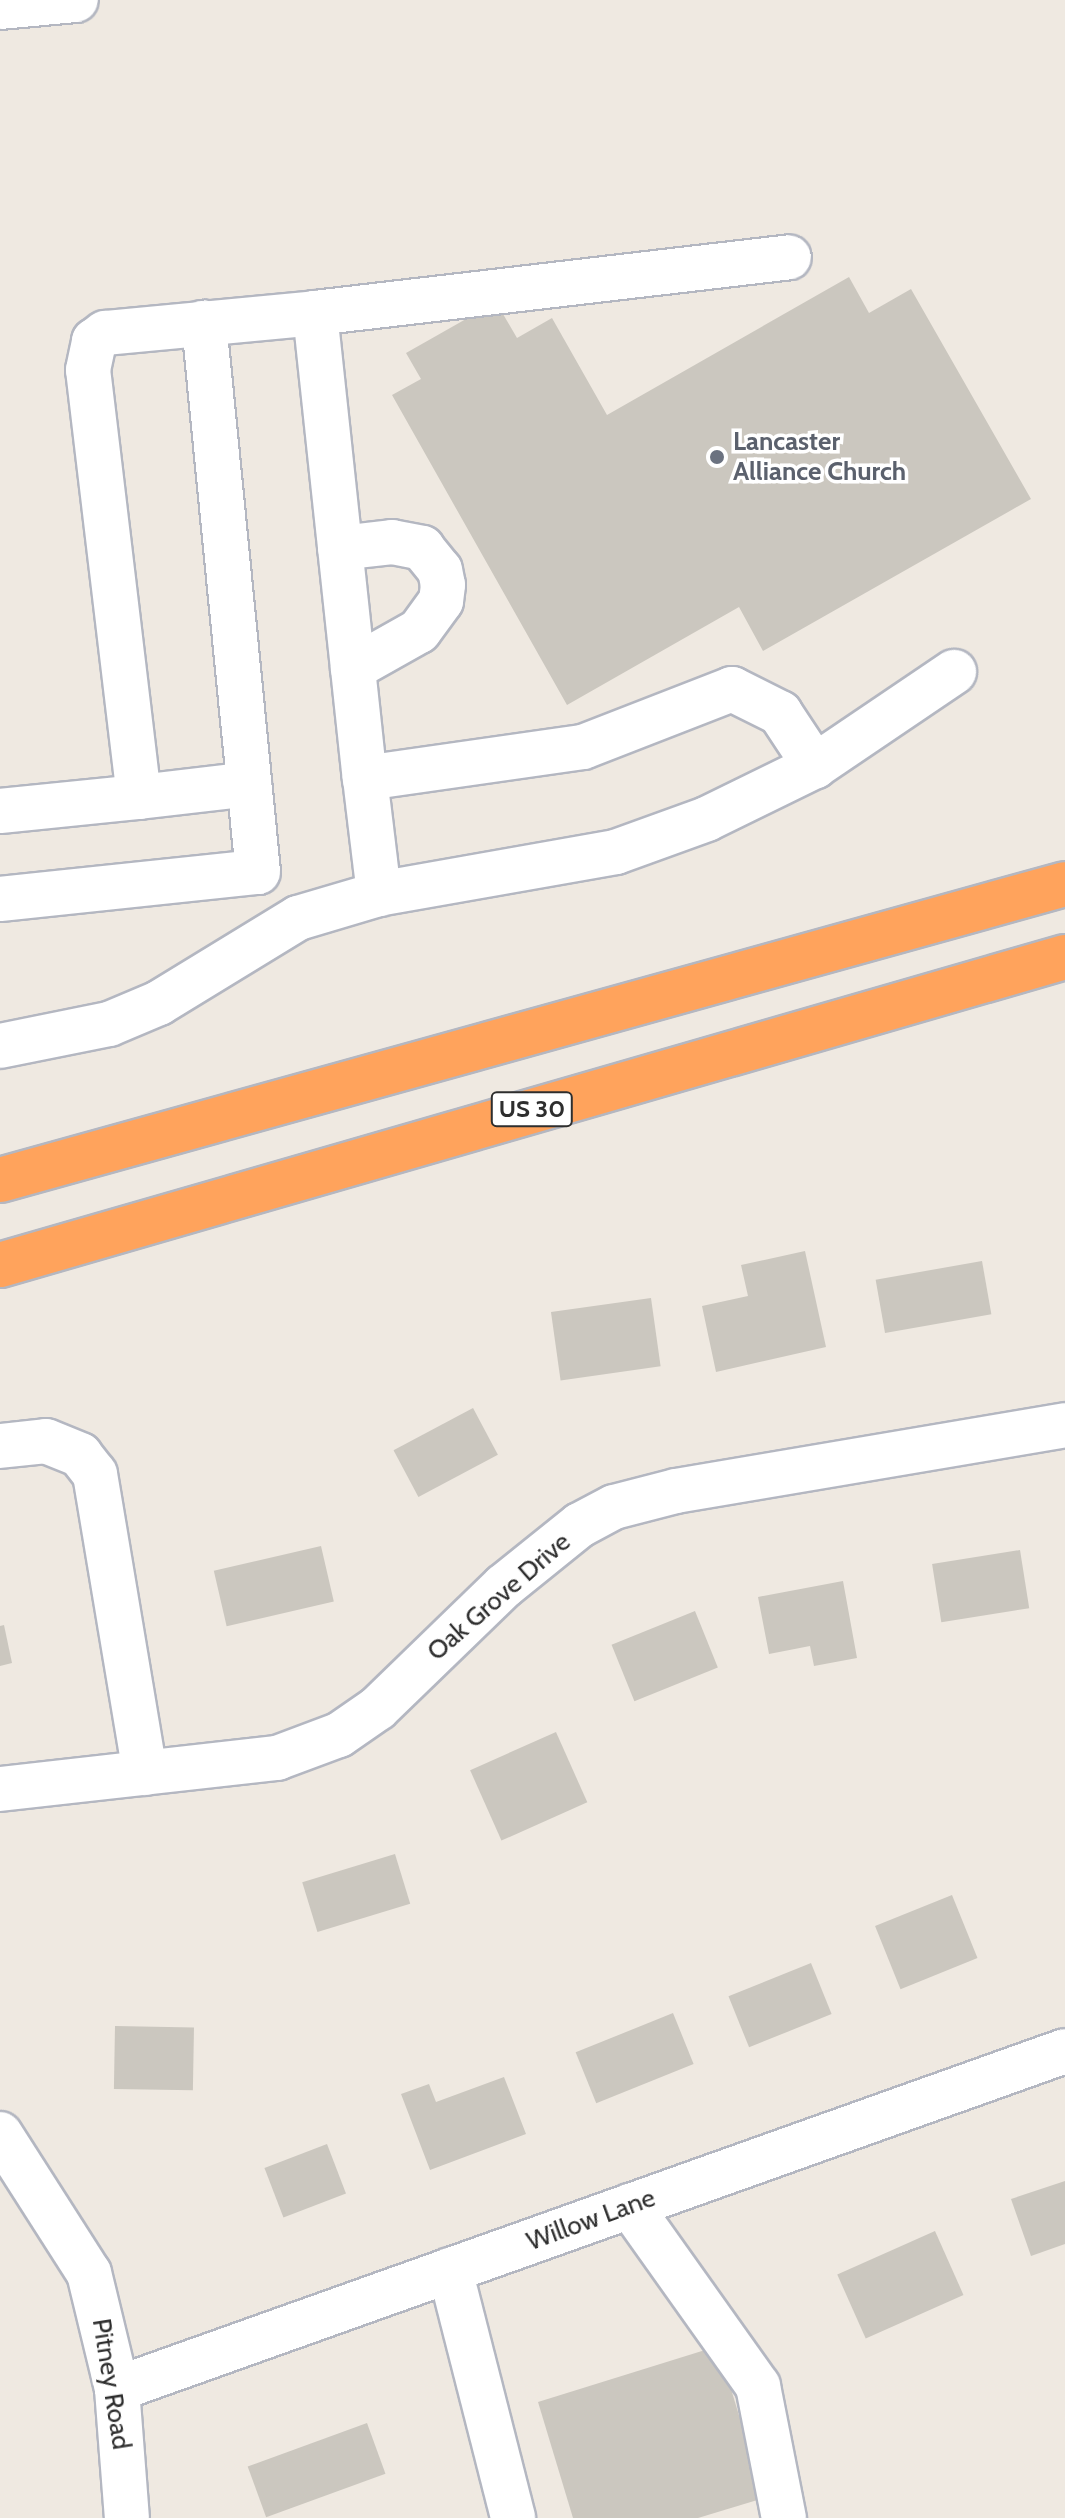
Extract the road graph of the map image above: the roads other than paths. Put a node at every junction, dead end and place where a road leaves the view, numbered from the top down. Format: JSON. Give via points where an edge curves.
{"nodes":[{"id":1,"x":76,"y":0,"type":"edge"},
{"id":2,"x":0,"y":7,"type":"edge"},
{"id":3,"x":789,"y":257,"type":"dead end"},
{"id":4,"x":315,"y":313,"type":"junction"},
{"id":5,"x":204,"y":323,"type":"junction"},
{"id":6,"x":340,"y":548,"type":"junction"},
{"id":7,"x":353,"y":668,"type":"junction"},
{"id":8,"x":954,"y":672,"type":"dead end"},
{"id":9,"x":815,"y":766,"type":"junction"},
{"id":10,"x":365,"y":778,"type":"junction"},
{"id":11,"x":249,"y":784,"type":"junction"},
{"id":12,"x":139,"y":797,"type":"junction"},
{"id":13,"x":0,"y":811,"type":"edge"},
{"id":14,"x":258,"y":872,"type":"junction"},
{"id":15,"x":1061,"y":885,"type":"edge"},
{"id":16,"x":379,"y":894,"type":"junction"},
{"id":17,"x":0,"y":899,"type":"edge"},
{"id":18,"x":262,"y":934,"type":"junction"},
{"id":19,"x":1065,"y":957,"type":"edge"},
{"id":20,"x":0,"y":1046,"type":"edge"},
{"id":21,"x":0,"y":1180,"type":"edge"},
{"id":22,"x":0,"y":1265,"type":"edge"},
{"id":23,"x":1065,"y":1425,"type":"edge"},
{"id":24,"x":0,"y":1446,"type":"edge"},
{"id":25,"x":145,"y":1773,"type":"junction"},
{"id":26,"x":0,"y":1789,"type":"edge"},
{"id":27,"x":1065,"y":2051,"type":"edge"},
{"id":28,"x":0,"y":2134,"type":"edge"},
{"id":29,"x":630,"y":2206,"type":"junction"},
{"id":30,"x":450,"y":2270,"type":"junction"},
{"id":31,"x":117,"y":2389,"type":"junction"},
{"id":32,"x":127,"y":2518,"type":"edge"},
{"id":33,"x":513,"y":2518,"type":"edge"},
{"id":34,"x":784,"y":2518,"type":"edge"}],
"edges":[{"from":1,"to":2,"type":"street"},
{"from":3,"to":4,"type":"street"},
{"from":4,"to":5,"type":"street"},
{"from":4,"to":6,"type":"street"},
{"from":5,"to":11,"type":"street"},
{"from":5,"to":12,"type":"street","via":[[105,333],[87,355]]},
{"from":6,"to":7,"type":"street"},
{"from":6,"to":7,"type":"street","via":[[392,542],[422,548],[440,570],[443,585],[441,601],[419,631]]},
{"from":7,"to":10,"type":"street"},
{"from":8,"to":9,"type":"street"},
{"from":9,"to":10,"type":"street","via":[[780,713],[732,689],[583,747]]},
{"from":9,"to":16,"type":"street","via":[[707,819],[616,852]]},
{"from":10,"to":16,"type":"street"},
{"from":11,"to":12,"type":"street"},
{"from":11,"to":14,"type":"street"},
{"from":12,"to":13,"type":"street"},
{"from":14,"to":17,"type":"street"},
{"from":14,"to":18,"type":"street"},
{"from":15,"to":21,"type":"highway"},
{"from":16,"to":18,"type":"street"},
{"from":18,"to":20,"type":"street","via":[[147,1008],[109,1024]]},
{"from":19,"to":22,"type":"highway","number":"US 30"},
{"from":23,"to":25,"type":"street","name":"Oak Grove Drive","via":[[676,1491],[614,1507],[580,1525],[504,1586],[378,1708],[339,1735],[277,1758]]},
{"from":24,"to":25,"type":"street","via":[[46,1441],[80,1455],[95,1474]]},
{"from":25,"to":26,"type":"street","name":"Oak Grove Drive"},
{"from":27,"to":29,"type":"street","name":"Willow Lane"},
{"from":28,"to":31,"type":"street","name":"Pitney Road","via":[[89,2273]]},
{"from":29,"to":30,"type":"street","name":"Willow Lane"},
{"from":29,"to":34,"type":"street","via":[[758,2386]]},
{"from":30,"to":31,"type":"street","name":"Willow Lane"},
{"from":30,"to":33,"type":"street"},
{"from":31,"to":32,"type":"street","name":"Pitney Road"}]}
